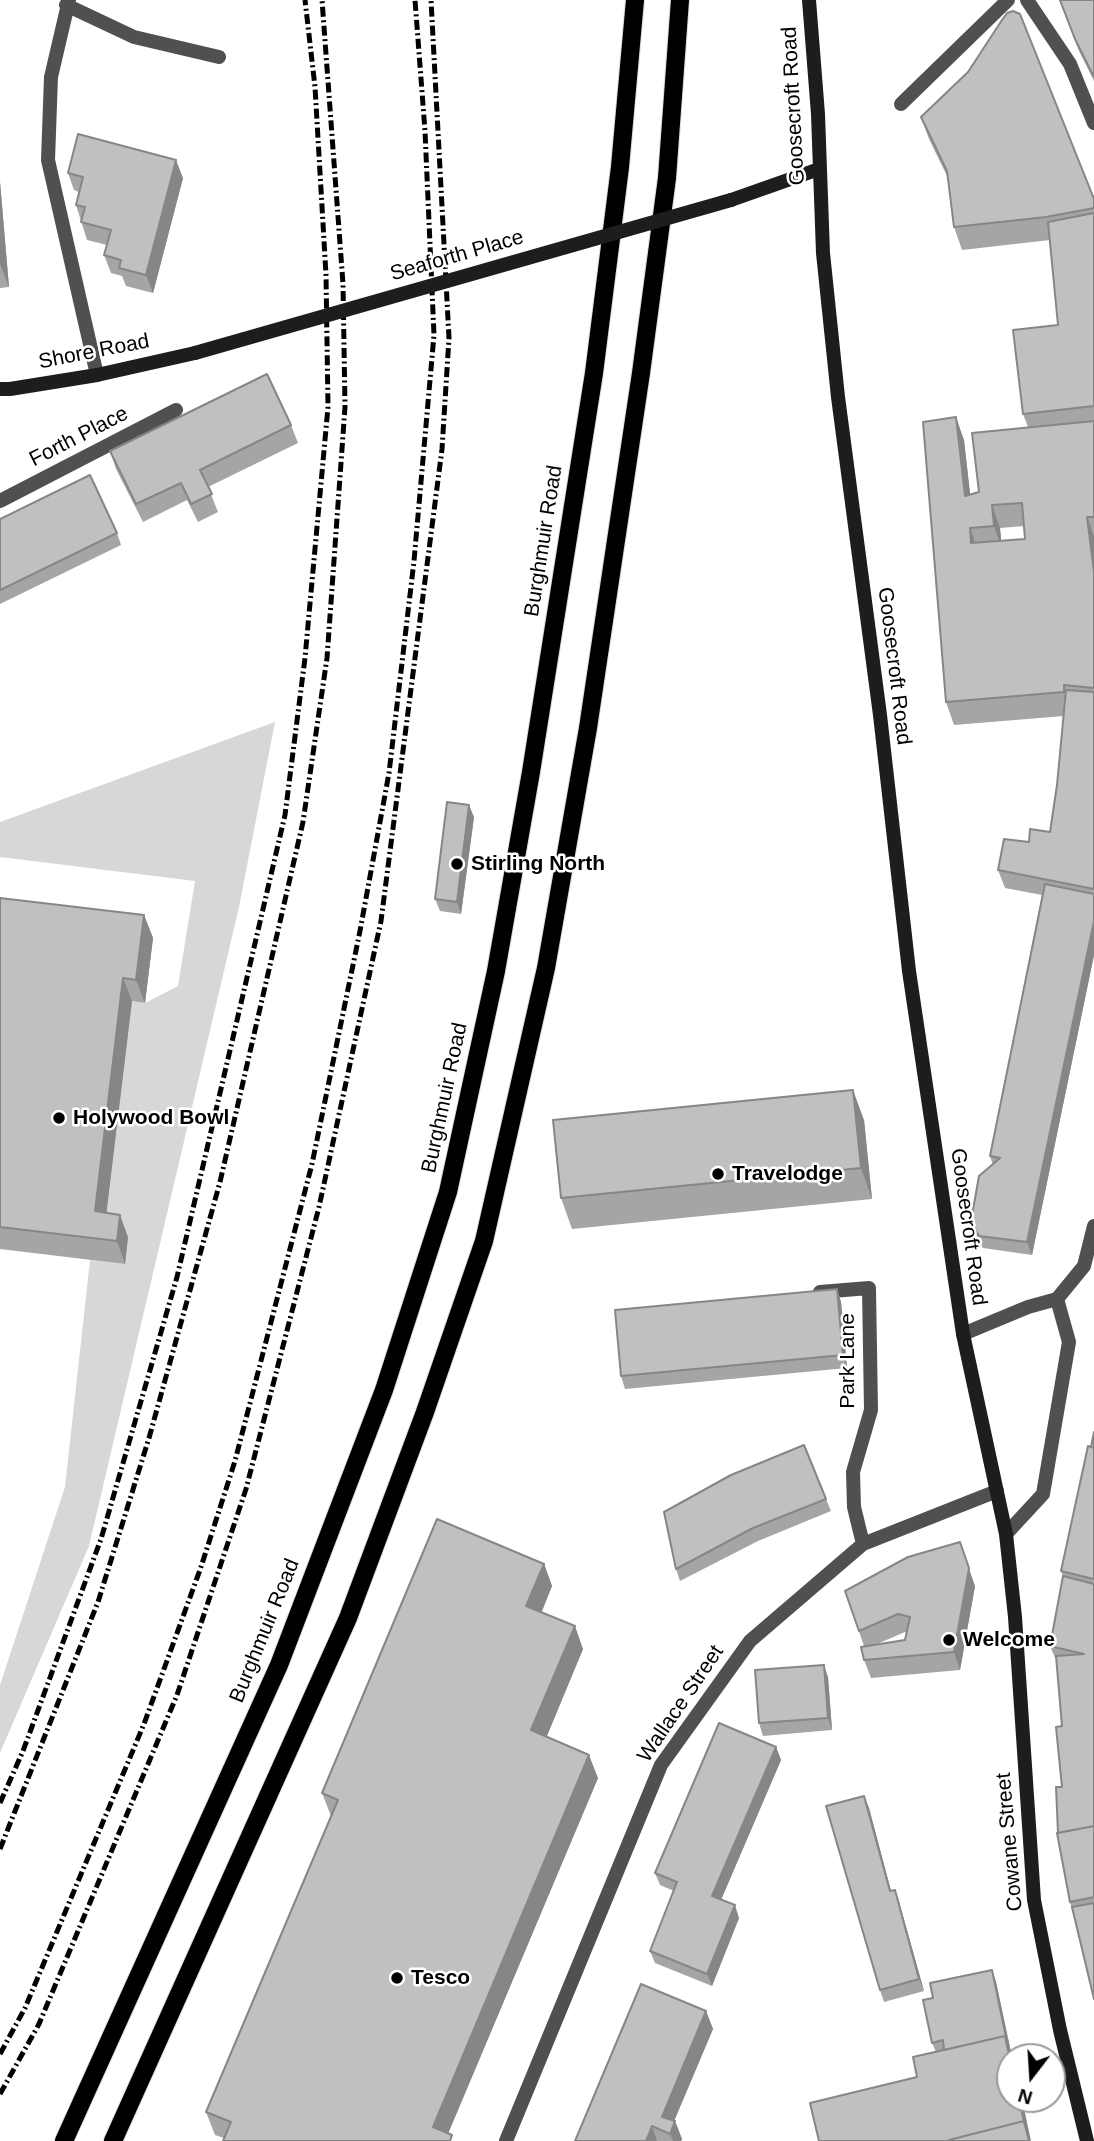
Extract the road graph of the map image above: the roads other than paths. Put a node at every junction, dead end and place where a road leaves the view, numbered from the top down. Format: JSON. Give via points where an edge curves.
{"nodes":[{"id":1,"x":635,"y":0,"type":"edge"},
{"id":2,"x":680,"y":0,"type":"edge"},
{"id":3,"x":809,"y":0,"type":"edge"},
{"id":4,"x":1008,"y":0,"type":"edge"},
{"id":5,"x":1027,"y":0,"type":"edge"},
{"id":6,"x":67,"y":3,"type":"edge"},
{"id":7,"x":219,"y":57,"type":"dead end"},
{"id":8,"x":901,"y":104,"type":"dead end"},
{"id":9,"x":1094,"y":122,"type":"edge"},
{"id":10,"x":819,"y":169,"type":"junction"},
{"id":11,"x":195,"y":353,"type":"joint"},
{"id":12,"x":97,"y":375,"type":"junction"},
{"id":13,"x":0,"y":389,"type":"edge"},
{"id":14,"x":176,"y":410,"type":"dead end"},
{"id":15,"x":0,"y":501,"type":"edge"},
{"id":16,"x":1094,"y":1226,"type":"edge"},
{"id":17,"x":803,"y":1294,"type":"edge"},
{"id":18,"x":1057,"y":1299,"type":"junction"},
{"id":19,"x":963,"y":1334,"type":"junction"},
{"id":20,"x":997,"y":1492,"type":"junction"},
{"id":21,"x":1006,"y":1534,"type":"junction"},
{"id":22,"x":863,"y":1544,"type":"junction"},
{"id":23,"x":64,"y":2141,"type":"edge"},
{"id":24,"x":113,"y":2141,"type":"edge"},
{"id":25,"x":506,"y":2141,"type":"edge"},
{"id":26,"x":1087,"y":2141,"type":"edge"}],
"edges":[{"from":1,"to":23,"type":"main road","name":"Burghmuir Road","via":[[594,373],[536,744],[496,971],[447,1192],[384,1390],[279,1665]]},
{"from":2,"to":24,"type":"main road","via":[[667,178],[587,728],[546,968],[484,1241],[348,1618]]},
{"from":3,"to":10,"type":"main road","name":"Goosecroft Road"},
{"from":4,"to":8,"type":"street"},
{"from":5,"to":9,"type":"street","via":[[1070,64]]},
{"from":6,"to":7,"type":"street","via":[[134,37]]},
{"from":6,"to":12,"type":"street","via":[[51,77],[48,160]]},
{"from":10,"to":11,"type":"main road","name":"Seaforth Place","bridge":true,"via":[[731,200]]},
{"from":10,"to":19,"type":"main road","name":"Goosecroft Road","via":[[838,397],[909,971]]},
{"from":11,"to":12,"type":"main road","name":"Shore Road"},
{"from":12,"to":13,"type":"main road","name":"Shore Road"},
{"from":14,"to":15,"type":"street","name":"Forth Place"},
{"from":16,"to":18,"type":"street","via":[[1084,1266]]},
{"from":17,"to":22,"type":"street","name":"Park Lane","via":[[869,1288],[871,1409],[853,1472]]},
{"from":18,"to":19,"type":"street"},
{"from":18,"to":21,"type":"street","via":[[1069,1342],[1043,1494]]},
{"from":19,"to":20,"type":"main road","name":"Cowane Street"},
{"from":20,"to":21,"type":"main road","name":"Cowane Street"},
{"from":20,"to":22,"type":"street","name":"Wallace Street"},
{"from":21,"to":26,"type":"main road","name":"Cowane Street","via":[[1034,1900]]},
{"from":22,"to":25,"type":"street","name":"Wallace Street","via":[[750,1641],[661,1765]]}]}
